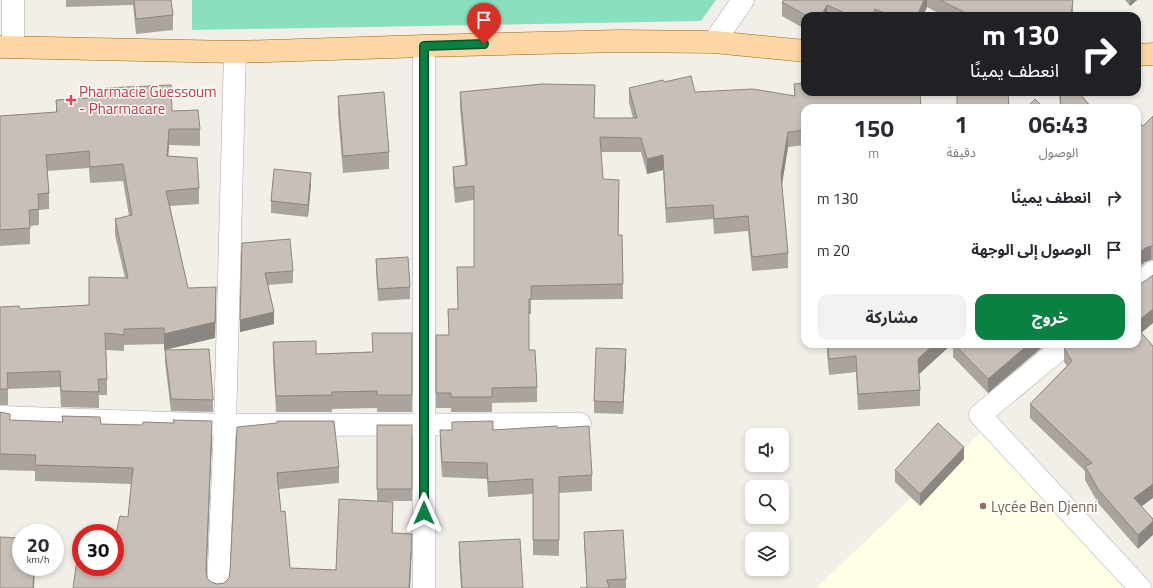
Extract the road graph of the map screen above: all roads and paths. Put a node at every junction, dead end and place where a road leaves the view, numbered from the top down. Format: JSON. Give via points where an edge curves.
{"nodes":[{"id":1,"x":13,"y":0,"type":"edge"},
{"id":2,"x":743,"y":0,"type":"edge"},
{"id":3,"x":714,"y":42,"type":"junction"},
{"id":4,"x":7,"y":46,"type":"edge"},
{"id":5,"x":424,"y":46,"type":"junction"},
{"id":6,"x":801,"y":51,"type":"edge"},
{"id":7,"x":235,"y":52,"type":"junction"},
{"id":8,"x":1153,"y":54,"type":"edge"},
{"id":9,"x":1141,"y":55,"type":"edge"},
{"id":10,"x":1153,"y":272,"type":"edge"},
{"id":11,"x":1141,"y":282,"type":"edge"},
{"id":12,"x":1061,"y":348,"type":"edge"},
{"id":13,"x":0,"y":417,"type":"edge"},
{"id":14,"x":424,"y":424,"type":"junction"},
{"id":15,"x":580,"y":424,"type":"dead end"},
{"id":16,"x":225,"y":425,"type":"junction"},
{"id":17,"x":218,"y":588,"type":"edge"},
{"id":18,"x":424,"y":588,"type":"edge"},
{"id":19,"x":1140,"y":588,"type":"edge"}],
"edges":[{"from":1,"to":4,"type":"street"},
{"from":2,"to":3,"type":"street"},
{"from":3,"to":5,"type":"main road"},
{"from":3,"to":6,"type":"main road"},
{"from":4,"to":7,"type":"main road"},
{"from":5,"to":7,"type":"main road"},
{"from":5,"to":14,"type":"street"},
{"from":7,"to":16,"type":"street"},
{"from":8,"to":9,"type":"main road"},
{"from":10,"to":11,"type":"street"},
{"from":12,"to":19,"type":"street","via":[[980,415]]},
{"from":13,"to":16,"type":"street"},
{"from":14,"to":15,"type":"street"},
{"from":14,"to":16,"type":"street"},
{"from":14,"to":18,"type":"street"},
{"from":16,"to":17,"type":"street"}]}
